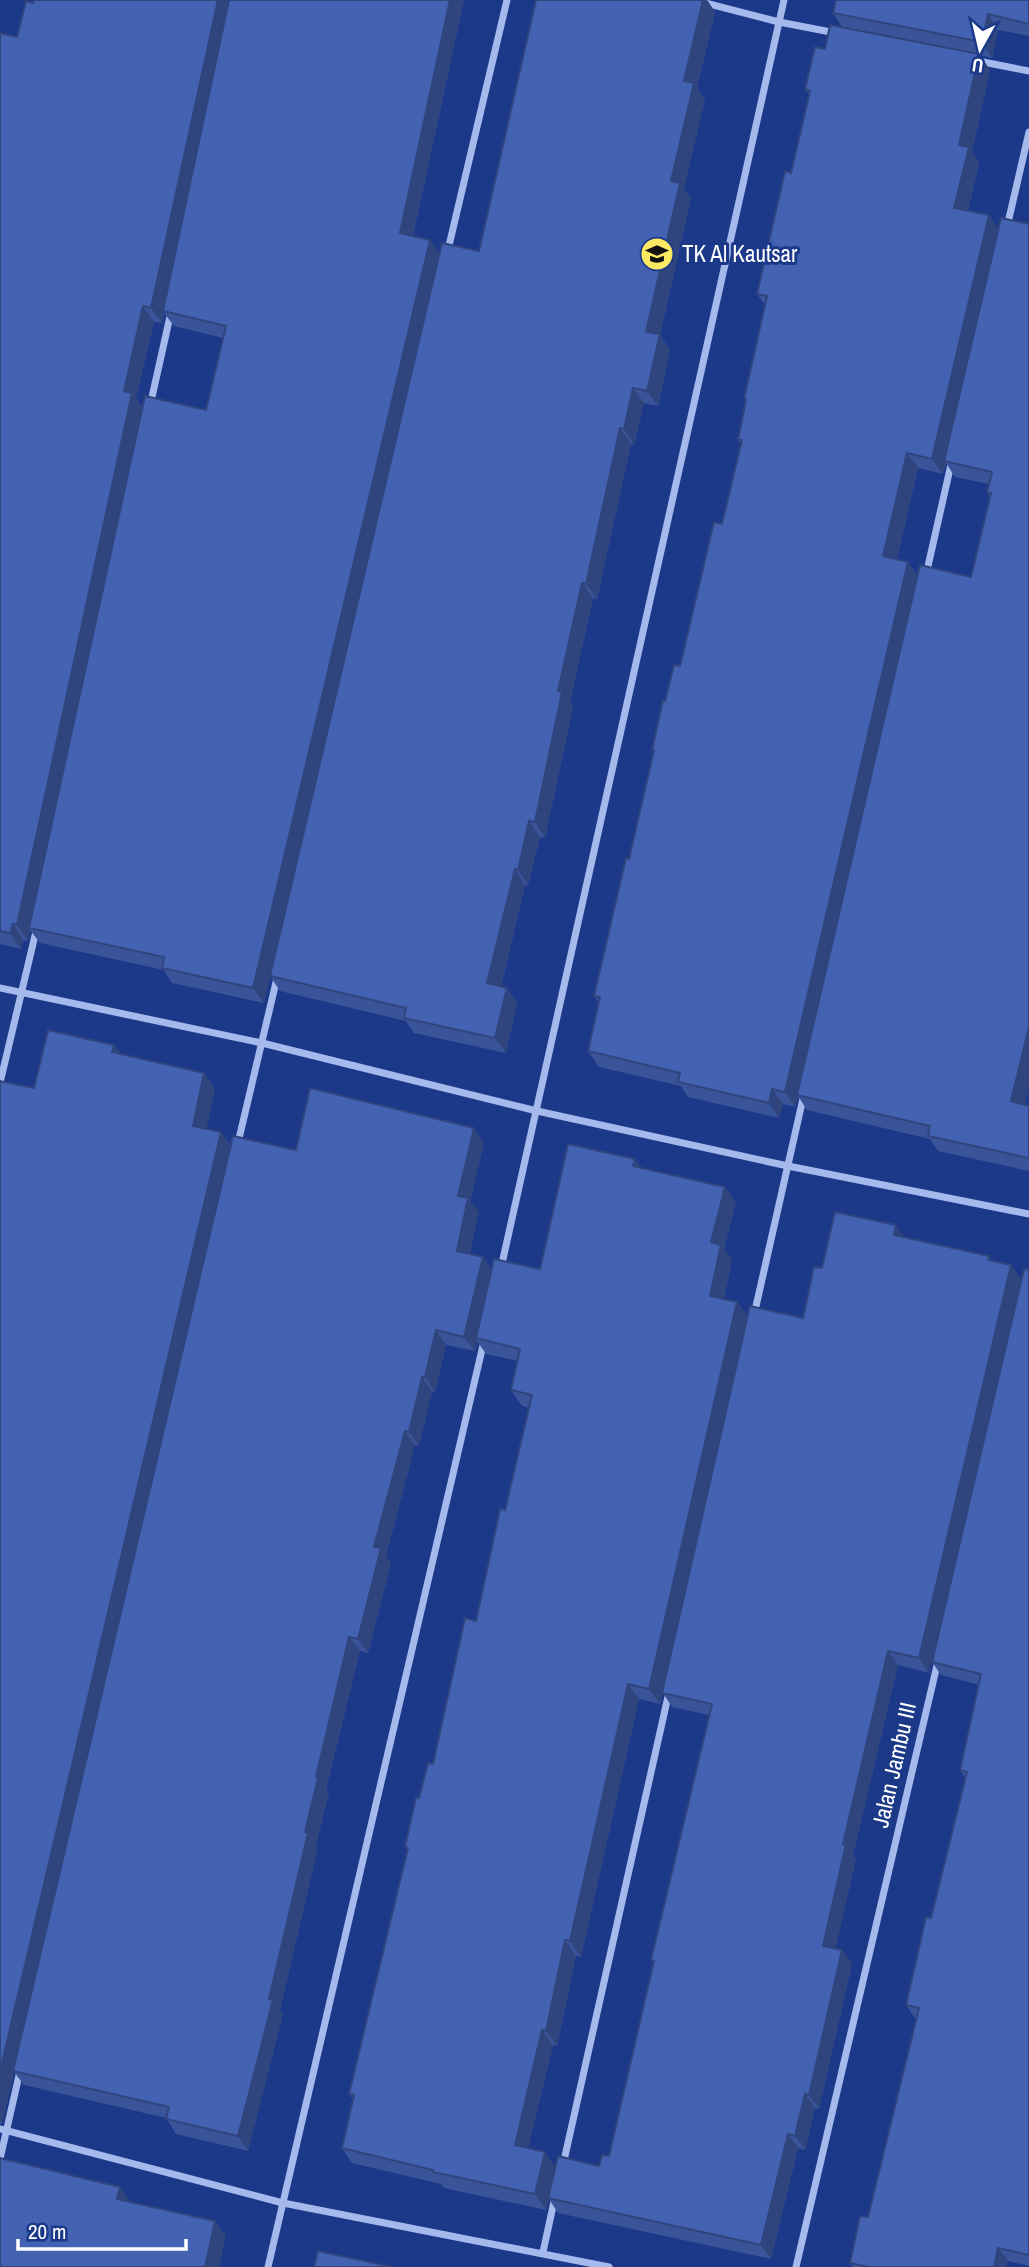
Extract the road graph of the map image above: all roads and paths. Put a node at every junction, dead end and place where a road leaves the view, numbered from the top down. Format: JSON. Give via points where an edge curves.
{"nodes":[{"id":1,"x":507,"y":0,"type":"edge"},
{"id":2,"x":694,"y":0,"type":"edge"},
{"id":3,"x":784,"y":0,"type":"edge"},
{"id":4,"x":779,"y":22,"type":"junction"},
{"id":5,"x":845,"y":34,"type":"edge"},
{"id":6,"x":963,"y":58,"type":"edge"},
{"id":7,"x":1029,"y":71,"type":"edge"},
{"id":8,"x":1029,"y":132,"type":"edge"},
{"id":9,"x":1004,"y":241,"type":"edge"},
{"id":10,"x":446,"y":257,"type":"edge"},
{"id":11,"x":173,"y":299,"type":"edge"},
{"id":12,"x":150,"y":408,"type":"edge"},
{"id":13,"x":956,"y":445,"type":"edge"},
{"id":14,"x":924,"y":582,"type":"edge"},
{"id":15,"x":37,"y":925,"type":"edge"},
{"id":16,"x":278,"y":975,"type":"edge"},
{"id":17,"x":0,"y":988,"type":"edge"},
{"id":18,"x":23,"y":993,"type":"junction"},
{"id":19,"x":262,"y":1043,"type":"junction"},
{"id":20,"x":0,"y":1083,"type":"edge"},
{"id":21,"x":807,"y":1085,"type":"edge"},
{"id":22,"x":537,"y":1111,"type":"junction"},
{"id":23,"x":236,"y":1152,"type":"edge"},
{"id":24,"x":788,"y":1167,"type":"junction"},
{"id":25,"x":1029,"y":1214,"type":"edge"},
{"id":26,"x":498,"y":1280,"type":"edge"},
{"id":27,"x":751,"y":1329,"type":"edge"},
{"id":28,"x":485,"y":1334,"type":"edge"},
{"id":29,"x":941,"y":1648,"type":"edge"},
{"id":30,"x":671,"y":1682,"type":"edge"},
{"id":31,"x":22,"y":2063,"type":"edge"},
{"id":32,"x":3,"y":2130,"type":"edge"},
{"id":33,"x":0,"y":2159,"type":"edge"},
{"id":34,"x":561,"y":2171,"type":"edge"},
{"id":35,"x":558,"y":2185,"type":"edge"},
{"id":36,"x":283,"y":2203,"type":"junction"},
{"id":37,"x":543,"y":2252,"type":"junction"},
{"id":38,"x":268,"y":2267,"type":"edge"},
{"id":39,"x":609,"y":2267,"type":"edge"},
{"id":40,"x":796,"y":2267,"type":"edge"}],
"edges":[{"from":1,"to":10,"type":"street"},
{"from":2,"to":4,"type":"street"},
{"from":3,"to":4,"type":"street"},
{"from":4,"to":5,"type":"street"},
{"from":4,"to":22,"type":"street"},
{"from":6,"to":7,"type":"street"},
{"from":8,"to":9,"type":"street"},
{"from":11,"to":12,"type":"street"},
{"from":13,"to":14,"type":"street"},
{"from":15,"to":18,"type":"street"},
{"from":16,"to":19,"type":"street"},
{"from":17,"to":18,"type":"street"},
{"from":18,"to":19,"type":"street"},
{"from":18,"to":20,"type":"street"},
{"from":19,"to":22,"type":"street"},
{"from":19,"to":23,"type":"street"},
{"from":21,"to":24,"type":"street"},
{"from":22,"to":24,"type":"street"},
{"from":22,"to":26,"type":"street"},
{"from":24,"to":25,"type":"street"},
{"from":24,"to":27,"type":"street"},
{"from":28,"to":36,"type":"street"},
{"from":29,"to":40,"type":"street","name":"Jalan Jambu III"},
{"from":30,"to":34,"type":"street"},
{"from":31,"to":32,"type":"street"},
{"from":32,"to":33,"type":"street"},
{"from":32,"to":36,"type":"street"},
{"from":35,"to":37,"type":"street"},
{"from":36,"to":37,"type":"street"},
{"from":36,"to":38,"type":"street"},
{"from":37,"to":39,"type":"street"}]}
